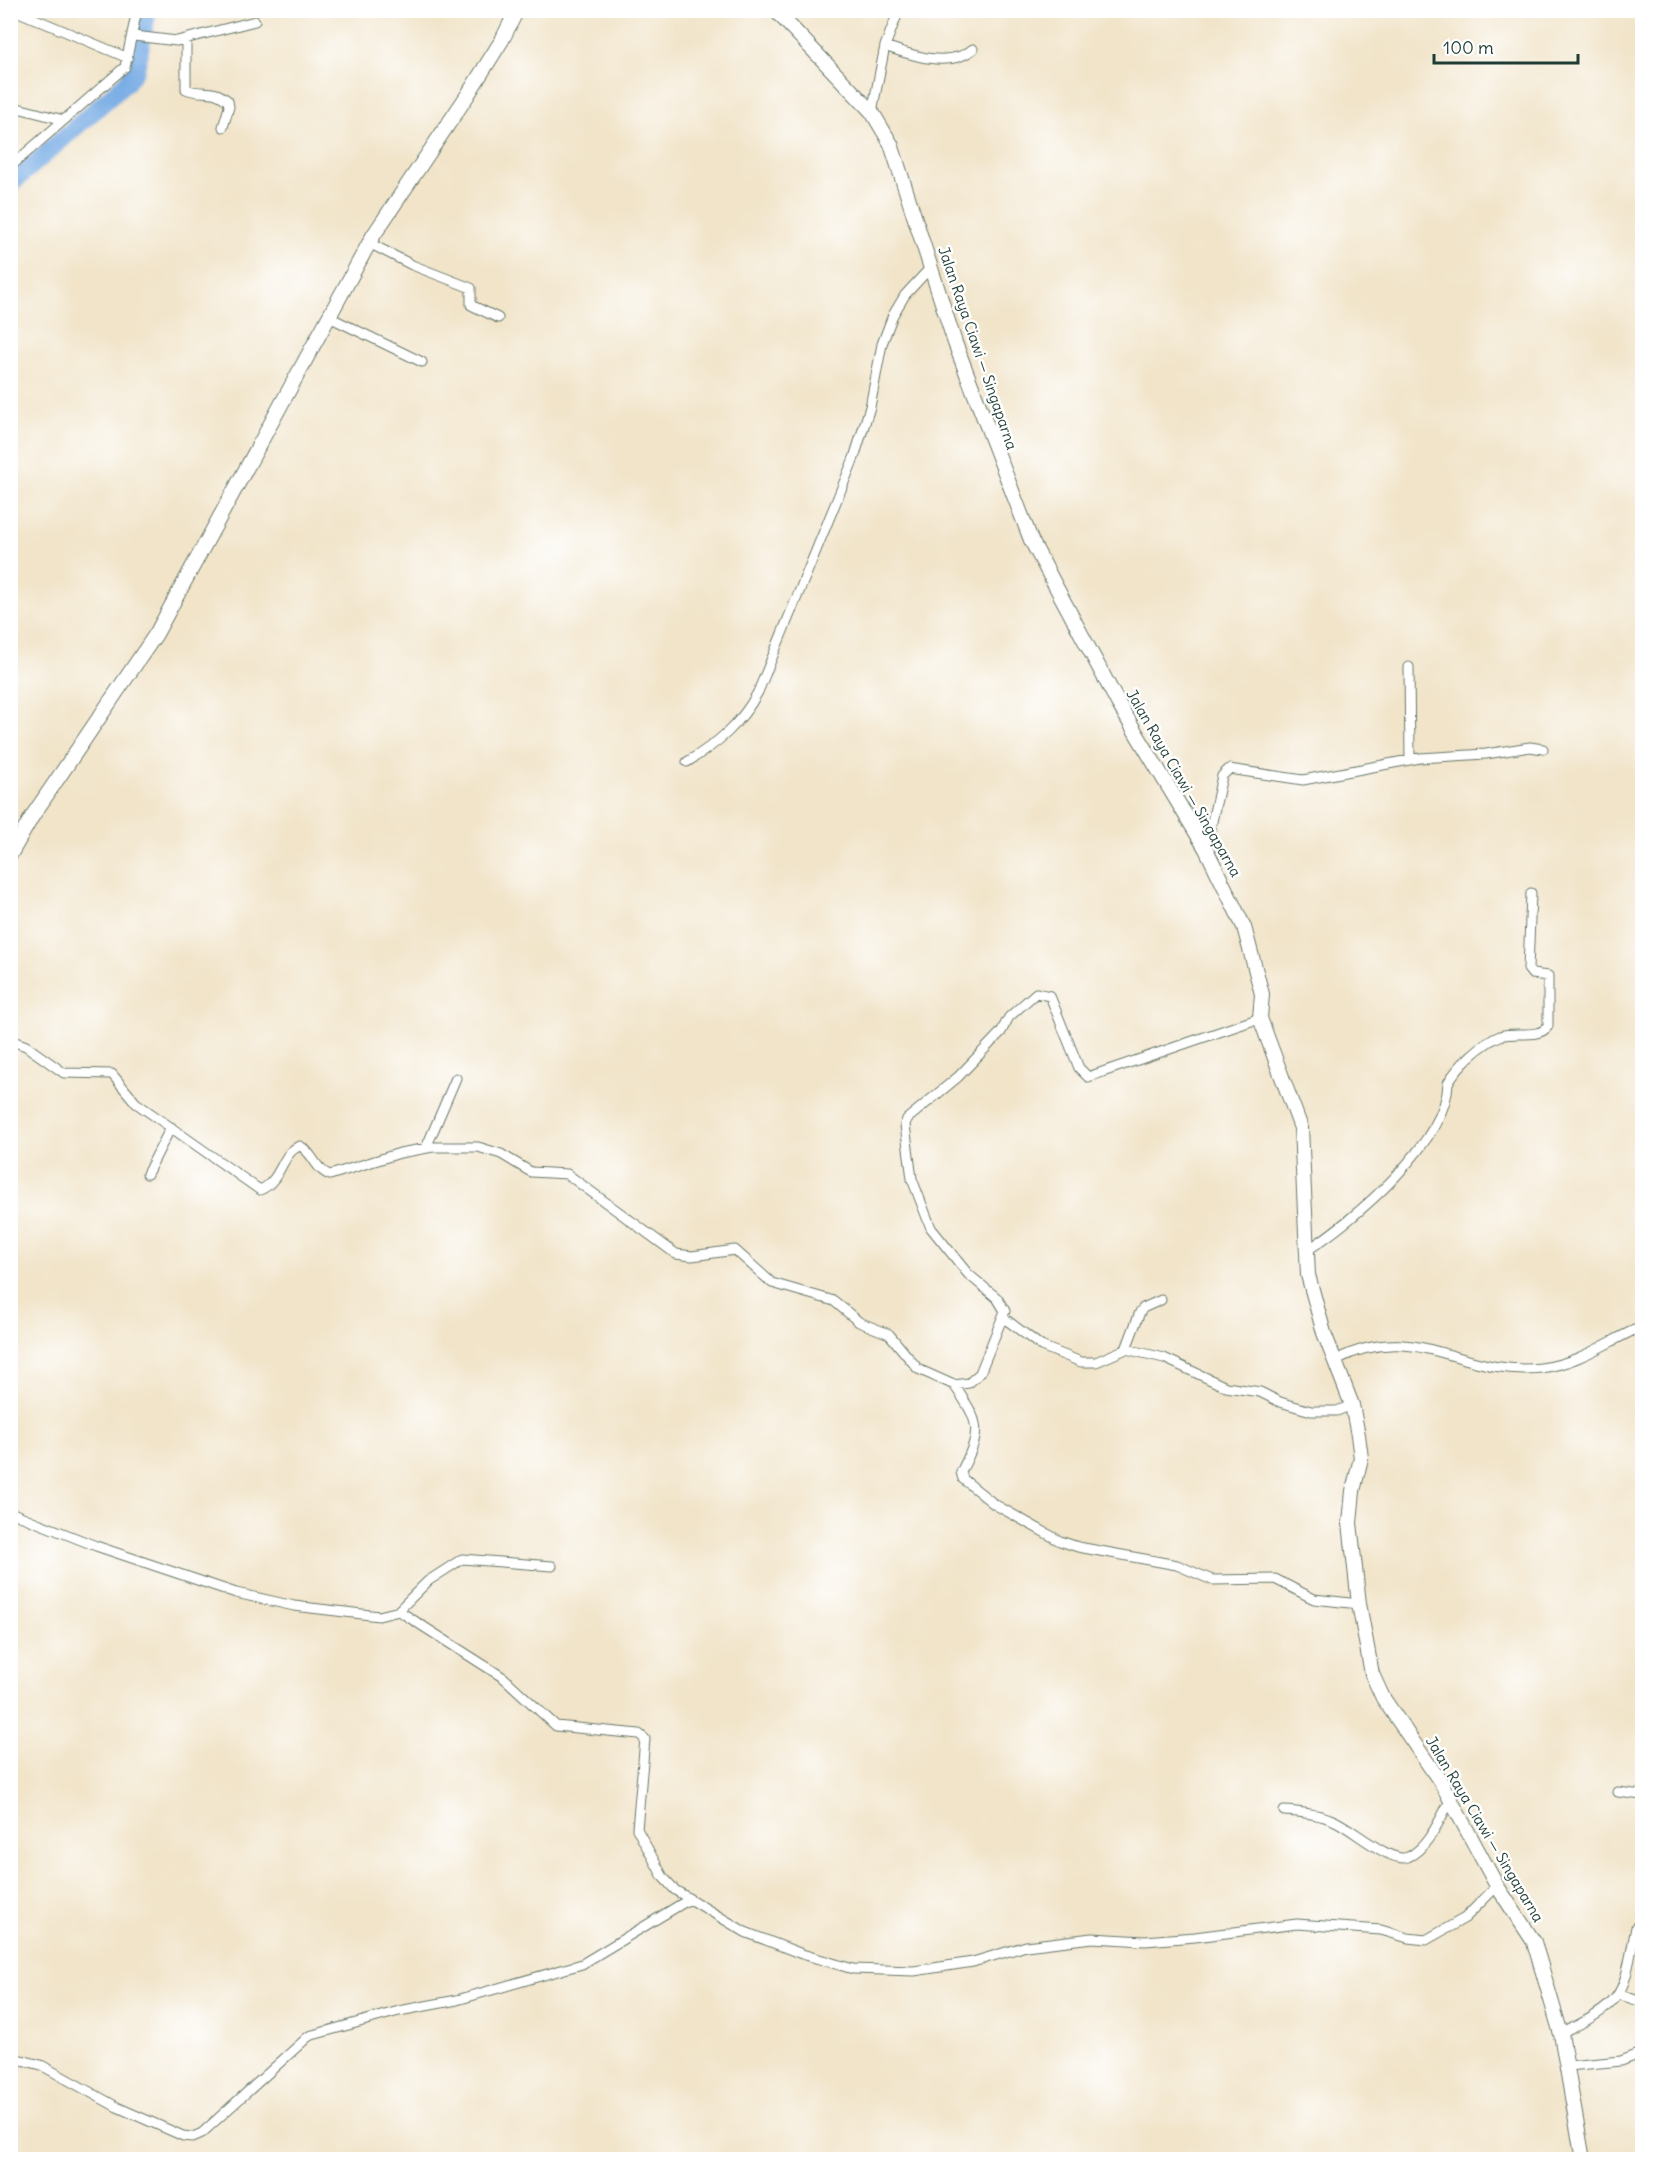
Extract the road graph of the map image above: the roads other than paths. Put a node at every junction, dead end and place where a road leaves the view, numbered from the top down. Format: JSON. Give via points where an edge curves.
{"nodes":[{"id":1,"x":14,"y":10,"type":"edge"},
{"id":2,"x":137,"y":10,"type":"edge"},
{"id":3,"x":517,"y":10,"type":"edge"},
{"id":4,"x":775,"y":10,"type":"edge"},
{"id":5,"x":899,"y":10,"type":"edge"},
{"id":6,"x":255,"y":21,"type":"dead end"},
{"id":7,"x":143,"y":37,"type":"junction"},
{"id":8,"x":186,"y":39,"type":"junction"},
{"id":9,"x":885,"y":46,"type":"junction"},
{"id":10,"x":973,"y":49,"type":"dead end"},
{"id":11,"x":128,"y":58,"type":"junction"},
{"id":12,"x":10,"y":106,"type":"edge"},
{"id":13,"x":872,"y":112,"type":"junction"},
{"id":14,"x":64,"y":120,"type":"junction"},
{"id":15,"x":223,"y":127,"type":"dead end"},
{"id":16,"x":10,"y":166,"type":"edge"},
{"id":17,"x":369,"y":243,"type":"junction"},
{"id":18,"x":931,"y":267,"type":"junction"},
{"id":19,"x":329,"y":317,"type":"junction"},
{"id":20,"x":498,"y":318,"type":"dead end"},
{"id":21,"x":422,"y":362,"type":"dead end"},
{"id":22,"x":1410,"y":667,"type":"dead end"},
{"id":23,"x":1544,"y":749,"type":"dead end"},
{"id":24,"x":1410,"y":760,"type":"junction"},
{"id":25,"x":687,"y":762,"type":"dead end"},
{"id":26,"x":1206,"y":849,"type":"junction"},
{"id":27,"x":10,"y":855,"type":"edge"},
{"id":28,"x":1531,"y":892,"type":"dead end"},
{"id":29,"x":1260,"y":1018,"type":"junction"},
{"id":30,"x":10,"y":1040,"type":"edge"},
{"id":31,"x":456,"y":1077,"type":"dead end"},
{"id":32,"x":171,"y":1127,"type":"junction"},
{"id":33,"x":426,"y":1148,"type":"junction"},
{"id":34,"x":147,"y":1174,"type":"dead end"},
{"id":35,"x":1306,"y":1251,"type":"junction"},
{"id":36,"x":1161,"y":1300,"type":"dead end"},
{"id":37,"x":1004,"y":1318,"type":"junction"},
{"id":38,"x":1642,"y":1329,"type":"edge"},
{"id":39,"x":1126,"y":1349,"type":"junction"},
{"id":40,"x":1336,"y":1360,"type":"junction"},
{"id":41,"x":954,"y":1385,"type":"junction"},
{"id":42,"x":1352,"y":1405,"type":"junction"},
{"id":43,"x":10,"y":1512,"type":"edge"},
{"id":44,"x":552,"y":1566,"type":"dead end"},
{"id":45,"x":1359,"y":1604,"type":"junction"},
{"id":46,"x":398,"y":1611,"type":"junction"},
{"id":47,"x":1618,"y":1792,"type":"dead end"},
{"id":48,"x":1642,"y":1795,"type":"edge"},
{"id":49,"x":1450,"y":1802,"type":"junction"},
{"id":50,"x":1284,"y":1810,"type":"dead end"},
{"id":51,"x":1497,"y":1886,"type":"junction"},
{"id":52,"x":688,"y":1900,"type":"junction"},
{"id":53,"x":1636,"y":1927,"type":"dead end"},
{"id":54,"x":1620,"y":1995,"type":"junction"},
{"id":55,"x":1642,"y":2002,"type":"edge"},
{"id":56,"x":1561,"y":2034,"type":"junction"},
{"id":57,"x":1642,"y":2053,"type":"edge"},
{"id":58,"x":10,"y":2057,"type":"edge"},
{"id":59,"x":1568,"y":2066,"type":"junction"},
{"id":60,"x":1583,"y":2160,"type":"edge"}],
"edges":[{"from":1,"to":11,"type":"street"},
{"from":2,"to":7,"type":"street"},
{"from":3,"to":17,"type":"main road","via":[[502,40]]},
{"from":4,"to":13,"type":"main road","name":"Jalan Raya Ciawi — Singaparna"},
{"from":5,"to":9,"type":"street"},
{"from":6,"to":8,"type":"street"},
{"from":7,"to":8,"type":"street"},
{"from":7,"to":11,"type":"street"},
{"from":8,"to":15,"type":"street","via":[[186,88],[214,91],[228,101]]},
{"from":9,"to":10,"type":"street","via":[[928,60],[965,56]]},
{"from":9,"to":13,"type":"street"},
{"from":11,"to":14,"type":"street","via":[[125,67]]},
{"from":12,"to":14,"type":"street"},
{"from":13,"to":18,"type":"main road","name":"Jalan Raya Ciawi — Singaparna","via":[[902,171]]},
{"from":14,"to":16,"type":"street"},
{"from":17,"to":19,"type":"main road"},
{"from":17,"to":20,"type":"street","via":[[471,288],[471,305]]},
{"from":18,"to":25,"type":"street","via":[[905,295],[893,315],[854,458],[758,692],[741,721],[725,737]]},
{"from":18,"to":26,"type":"main road","name":"Jalan Raya Ciawi — Singaparna","via":[[955,343],[1031,540],[1118,703]]},
{"from":19,"to":21,"type":"street"},
{"from":19,"to":27,"type":"main road","via":[[156,634]]},
{"from":22,"to":24,"type":"street"},
{"from":23,"to":24,"type":"street","via":[[1530,747]]},
{"from":24,"to":26,"type":"street","via":[[1303,780],[1228,769],[1222,776]]},
{"from":26,"to":29,"type":"main road","name":"Jalan Raya Ciawi — Singaparna","via":[[1244,927],[1262,994]]},
{"from":28,"to":35,"type":"street","via":[[1528,969],[1532,974],[1548,976],[1548,1026],[1540,1033],[1502,1035],[1466,1062],[1448,1083],[1449,1097],[1431,1134],[1360,1212]]},
{"from":29,"to":35,"type":"main road","name":"Jalan Raya Ciawi — Singaparna","via":[[1301,1128]]},
{"from":29,"to":37,"type":"street","via":[[1088,1077],[1079,1068],[1050,996],[1036,993],[958,1077],[908,1119],[905,1125],[912,1179],[925,1216],[938,1239],[968,1274],[1002,1304]]},
{"from":30,"to":32,"type":"street","via":[[26,1046],[64,1073],[112,1074],[132,1100]]},
{"from":31,"to":33,"type":"street"},
{"from":32,"to":33,"type":"street","via":[[260,1190],[276,1177],[298,1146],[304,1147],[322,1171],[330,1175]]},
{"from":32,"to":34,"type":"street"},
{"from":33,"to":41,"type":"street","via":[[478,1147],[501,1154],[531,1172],[567,1174],[670,1250],[692,1256],[735,1250],[772,1283],[834,1301],[861,1323],[889,1334],[918,1369]]},
{"from":35,"to":40,"type":"main road","name":"Jalan Raya Ciawi — Singaparna","via":[[1315,1304]]},
{"from":36,"to":39,"type":"street","via":[[1140,1312]]},
{"from":37,"to":39,"type":"street","via":[[1041,1346],[1081,1362],[1096,1362]]},
{"from":37,"to":41,"type":"street","via":[[980,1373],[969,1383]]},
{"from":38,"to":40,"type":"street","via":[[1568,1363],[1540,1368],[1485,1365],[1395,1343],[1358,1348]]},
{"from":39,"to":42,"type":"street","via":[[1164,1358],[1226,1387],[1260,1392],[1311,1411],[1337,1411]]},
{"from":40,"to":42,"type":"main road","name":"Jalan Raya Ciawi — Singaparna"},
{"from":41,"to":45,"type":"street","via":[[972,1410],[977,1426],[961,1472],[963,1479],[994,1504],[1050,1535],[1078,1547],[1177,1565],[1209,1579],[1272,1578],[1314,1599]]},
{"from":42,"to":45,"type":"main road","name":"Jalan Raya Ciawi — Singaparna","via":[[1361,1458],[1350,1523]]},
{"from":43,"to":46,"type":"street","via":[[236,1593],[294,1606],[379,1616]]},
{"from":44,"to":46,"type":"street","via":[[462,1559],[424,1585]]},
{"from":45,"to":49,"type":"main road","name":"Jalan Raya Ciawi — Singaparna","via":[[1372,1674],[1383,1698],[1424,1756]]},
{"from":46,"to":52,"type":"street","via":[[504,1678],[556,1726],[639,1734],[645,1739],[638,1829],[663,1877]]},
{"from":47,"to":48,"type":"street"},
{"from":49,"to":50,"type":"street","via":[[1422,1845],[1408,1857],[1398,1859],[1332,1820]]},
{"from":49,"to":51,"type":"main road","name":"Jalan Raya Ciawi — Singaparna"},
{"from":51,"to":52,"type":"street","via":[[1465,1917],[1426,1940],[1371,1929],[1297,1923],[1195,1937],[1146,1941],[1092,1938],[1026,1946],[973,1962],[914,1971],[862,1971],[802,1954],[745,1932]]},
{"from":51,"to":56,"type":"main road","name":"Jalan Raya Ciawi — Singaparna","via":[[1534,1942]]},
{"from":52,"to":58,"type":"street","via":[[582,1964],[469,1997],[309,2036],[193,2137],[117,2107],[41,2065]]},
{"from":53,"to":54,"type":"street"},
{"from":54,"to":55,"type":"street"},
{"from":54,"to":56,"type":"street","via":[[1603,2011]]},
{"from":56,"to":59,"type":"main road","name":"Jalan Raya Ciawi — Singaparna"},
{"from":57,"to":59,"type":"street","via":[[1621,2061]]},
{"from":59,"to":60,"type":"main road","name":"Jalan Raya Ciawi — Singaparna"}]}
